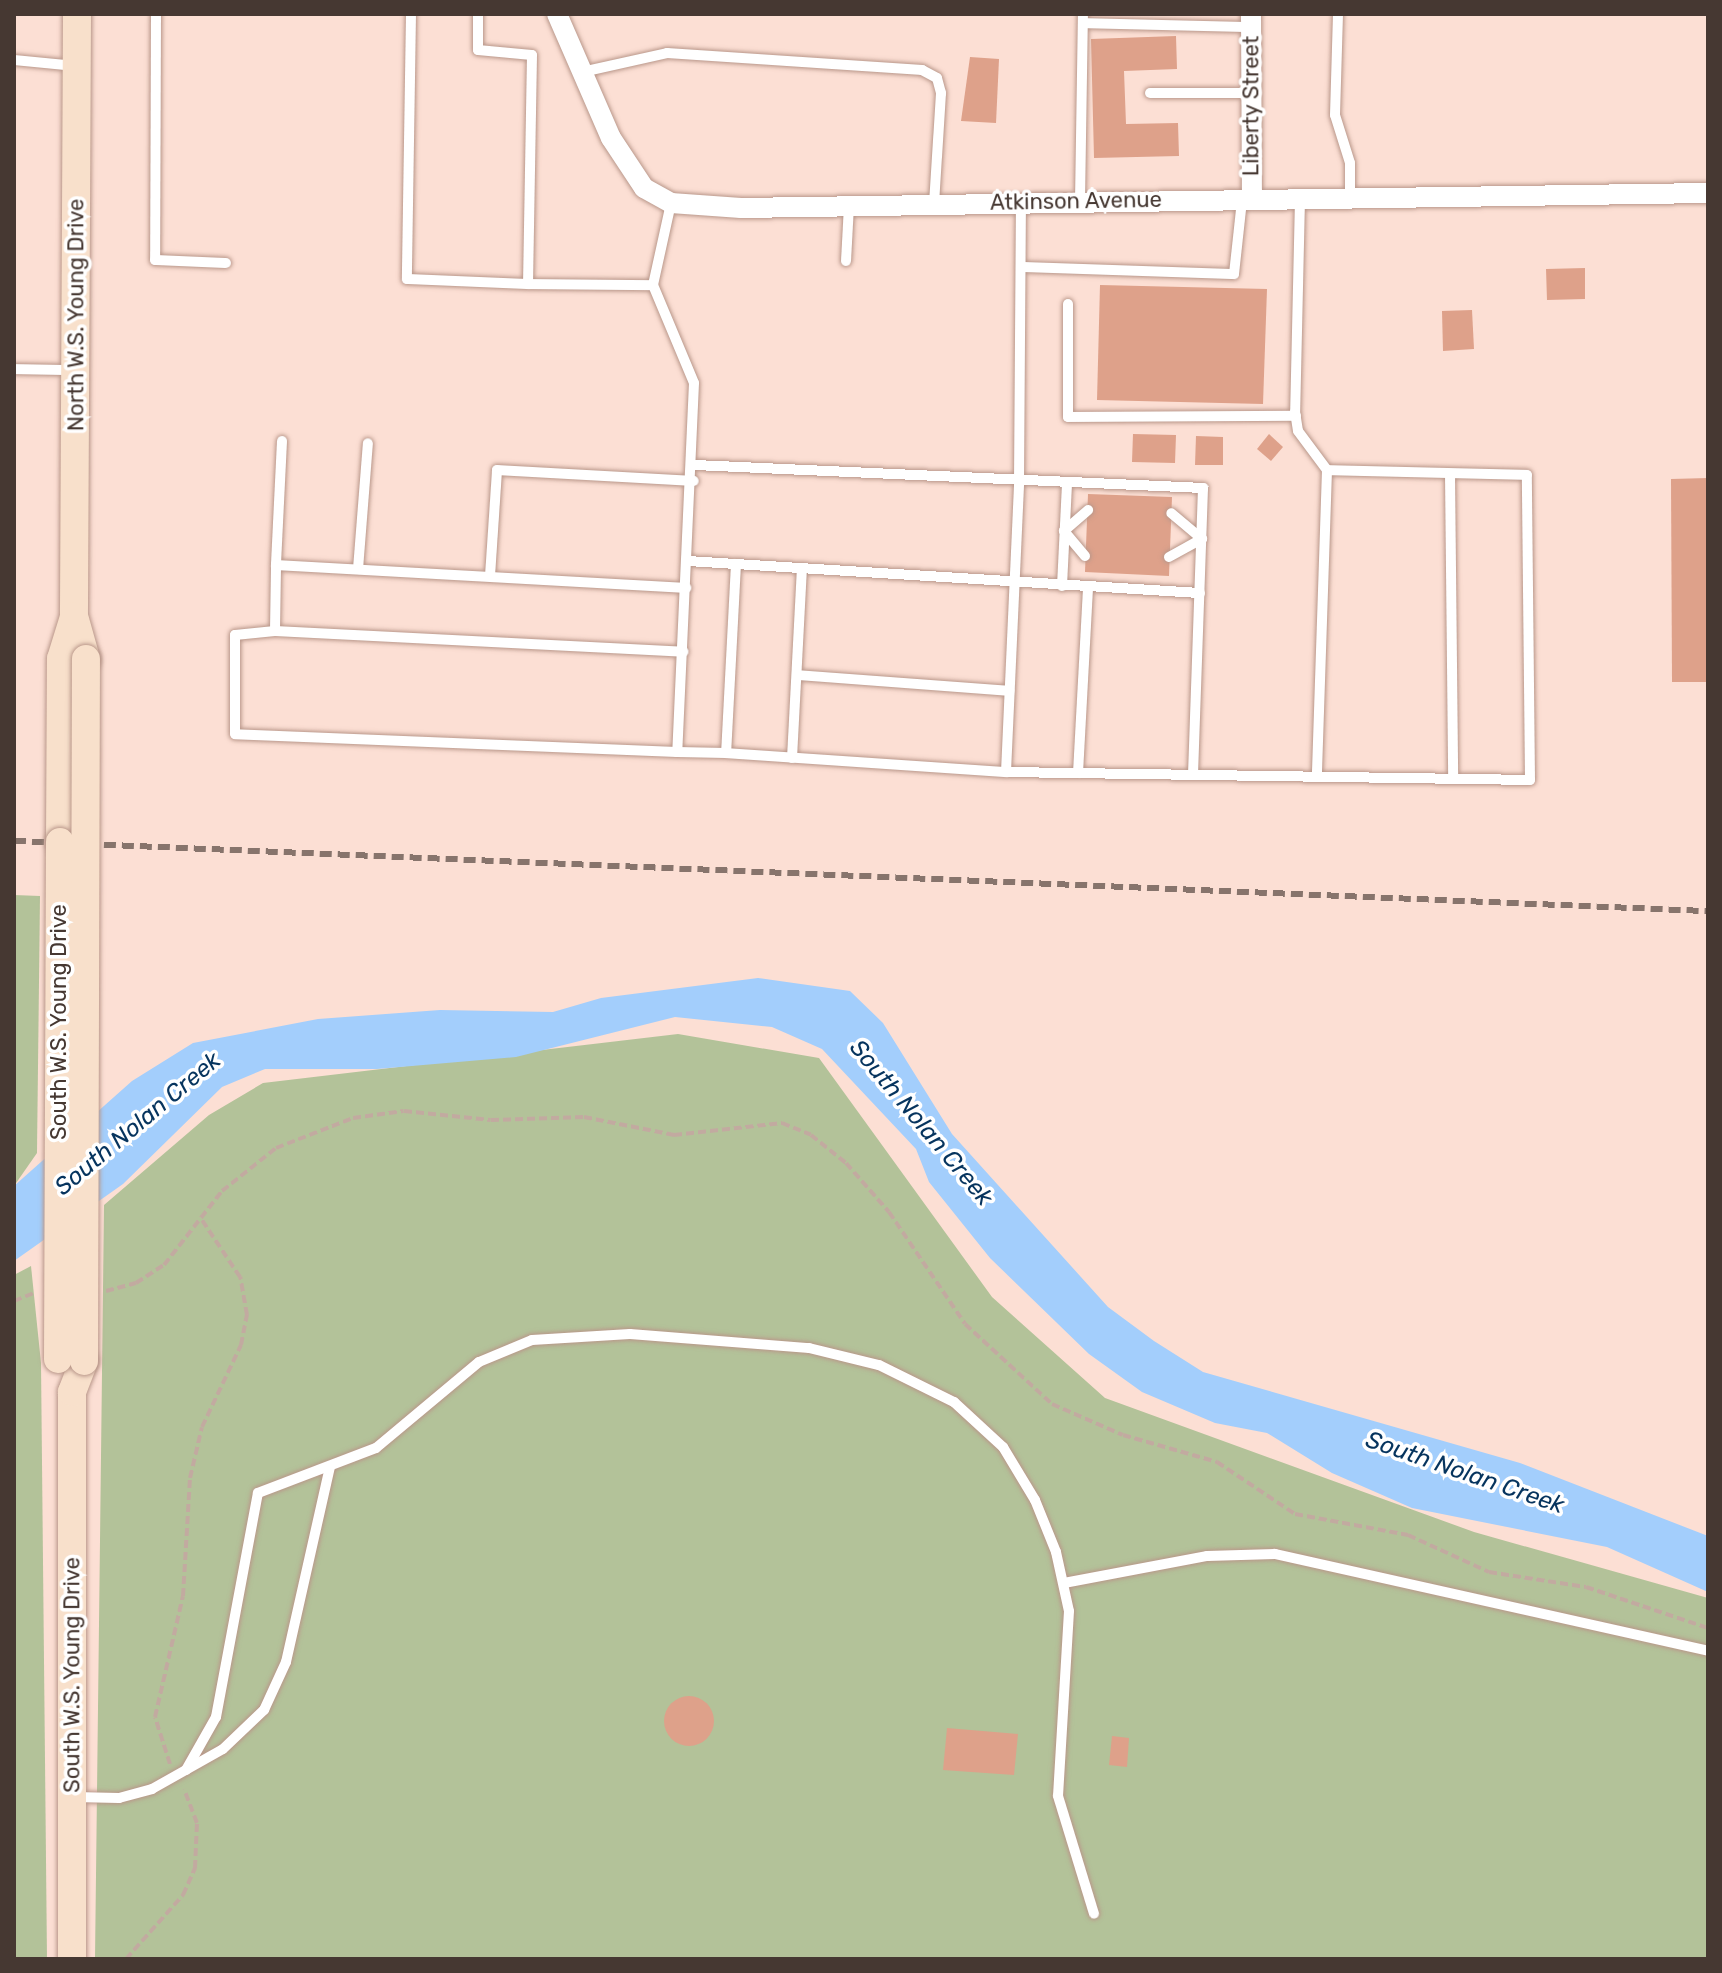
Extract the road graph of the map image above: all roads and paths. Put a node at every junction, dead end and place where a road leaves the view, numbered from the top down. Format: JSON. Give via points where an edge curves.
{"nodes":[{"id":1,"x":77,"y":14,"type":"edge"},
{"id":2,"x":156,"y":14,"type":"edge"},
{"id":3,"x":411,"y":14,"type":"edge"},
{"id":4,"x":478,"y":14,"type":"edge"},
{"id":5,"x":557,"y":14,"type":"edge"},
{"id":6,"x":1338,"y":14,"type":"edge"},
{"id":7,"x":1083,"y":18,"type":"edge"},
{"id":8,"x":1251,"y":20,"type":"edge"},
{"id":9,"x":14,"y":60,"type":"edge"},
{"id":10,"x":77,"y":66,"type":"junction"},
{"id":11,"x":582,"y":72,"type":"junction"},
{"id":12,"x":1150,"y":93,"type":"dead end"},
{"id":13,"x":1251,"y":93,"type":"junction"},
{"id":14,"x":1708,"y":193,"type":"edge"},
{"id":15,"x":1247,"y":198,"type":"junction"},
{"id":16,"x":1350,"y":198,"type":"junction"},
{"id":17,"x":1300,"y":199,"type":"junction"},
{"id":18,"x":1080,"y":201,"type":"junction"},
{"id":19,"x":1021,"y":202,"type":"junction"},
{"id":20,"x":671,"y":203,"type":"junction"},
{"id":21,"x":934,"y":204,"type":"junction"},
{"id":22,"x":849,"y":206,"type":"junction"},
{"id":23,"x":846,"y":261,"type":"dead end"},
{"id":24,"x":226,"y":263,"type":"dead end"},
{"id":25,"x":1021,"y":267,"type":"junction"},
{"id":26,"x":528,"y":284,"type":"junction"},
{"id":27,"x":653,"y":285,"type":"junction"},
{"id":28,"x":1068,"y":304,"type":"dead end"},
{"id":29,"x":14,"y":369,"type":"edge"},
{"id":30,"x":76,"y":370,"type":"junction"},
{"id":31,"x":1296,"y":416,"type":"junction"},
{"id":32,"x":282,"y":441,"type":"dead end"},
{"id":33,"x":368,"y":443,"type":"dead end"},
{"id":34,"x":695,"y":465,"type":"junction"},
{"id":35,"x":1327,"y":470,"type":"junction"},
{"id":36,"x":1450,"y":474,"type":"junction"},
{"id":37,"x":694,"y":481,"type":"junction"},
{"id":38,"x":1019,"y":482,"type":"junction"},
{"id":39,"x":1067,"y":483,"type":"junction"},
{"id":40,"x":1088,"y":510,"type":"dead end"},
{"id":41,"x":1171,"y":513,"type":"dead end"},
{"id":42,"x":1064,"y":531,"type":"junction"},
{"id":43,"x":1202,"y":539,"type":"junction"},
{"id":44,"x":1085,"y":556,"type":"dead end"},
{"id":45,"x":1169,"y":557,"type":"dead end"},
{"id":46,"x":688,"y":561,"type":"junction"},
{"id":47,"x":736,"y":564,"type":"junction"},
{"id":48,"x":276,"y":565,"type":"junction"},
{"id":49,"x":802,"y":568,"type":"junction"},
{"id":50,"x":358,"y":569,"type":"junction"},
{"id":51,"x":490,"y":576,"type":"junction"},
{"id":52,"x":1013,"y":582,"type":"junction"},
{"id":53,"x":1062,"y":586,"type":"junction"},
{"id":54,"x":686,"y":588,"type":"junction"},
{"id":55,"x":1088,"y":588,"type":"junction"},
{"id":56,"x":1200,"y":593,"type":"junction"},
{"id":57,"x":275,"y":631,"type":"junction"},
{"id":58,"x":683,"y":652,"type":"junction"},
{"id":59,"x":797,"y":675,"type":"junction"},
{"id":60,"x":1009,"y":691,"type":"junction"},
{"id":61,"x":677,"y":752,"type":"junction"},
{"id":62,"x":726,"y":753,"type":"junction"},
{"id":63,"x":792,"y":758,"type":"junction"},
{"id":64,"x":1006,"y":772,"type":"junction"},
{"id":65,"x":1078,"y":773,"type":"junction"},
{"id":66,"x":1193,"y":775,"type":"junction"},
{"id":67,"x":1317,"y":776,"type":"junction"},
{"id":68,"x":1453,"y":779,"type":"junction"},
{"id":69,"x":72,"y":843,"type":"joint"},
{"id":70,"x":200,"y":1217,"type":"junction"},
{"id":71,"x":92,"y":1291,"type":"dead end"},
{"id":72,"x":41,"y":1292,"type":"dead end"},
{"id":73,"x":14,"y":1301,"type":"edge"},
{"id":74,"x":330,"y":1466,"type":"junction"},
{"id":75,"x":1064,"y":1583,"type":"junction"},
{"id":76,"x":1708,"y":1628,"type":"edge"},
{"id":77,"x":1708,"y":1651,"type":"edge"},
{"id":78,"x":171,"y":1766,"type":"dead end"},
{"id":79,"x":186,"y":1770,"type":"junction"},
{"id":80,"x":182,"y":1785,"type":"dead end"},
{"id":81,"x":72,"y":1797,"type":"junction"},
{"id":82,"x":14,"y":1847,"type":"edge"},
{"id":83,"x":14,"y":1857,"type":"edge"},
{"id":84,"x":1094,"y":1914,"type":"dead end"},
{"id":85,"x":72,"y":1959,"type":"edge"},
{"id":86,"x":126,"y":1959,"type":"edge"}],
"edges":[{"from":1,"to":10,"type":"main road","name":"North W.S. Young Drive"},
{"from":2,"to":24,"type":"lane","via":[[155,260]]},
{"from":3,"to":26,"type":"lane","via":[[407,279]]},
{"from":4,"to":26,"type":"lane","via":[[478,50],[532,55]]},
{"from":5,"to":11,"type":"street"},
{"from":6,"to":16,"type":"lane","via":[[1335,115],[1350,163]]},
{"from":7,"to":8,"type":"lane"},
{"from":7,"to":18,"type":"lane"},
{"from":8,"to":13,"type":"street","name":"Liberty Street"},
{"from":9,"to":10,"type":"lane"},
{"from":10,"to":30,"type":"main road","name":"North W.S. Young Drive"},
{"from":11,"to":20,"type":"street","via":[[611,138],[636,176]]},
{"from":11,"to":21,"type":"lane","via":[[667,53],[922,70],[937,78],[941,93]]},
{"from":12,"to":13,"type":"lane"},
{"from":13,"to":15,"type":"street","name":"Liberty Street"},
{"from":14,"to":16,"type":"street","name":"Atkinson Avenue"},
{"from":15,"to":17,"type":"street","name":"Atkinson Avenue"},
{"from":15,"to":18,"type":"street","name":"Atkinson Avenue"},
{"from":15,"to":25,"type":"lane","via":[[1234,274]]},
{"from":16,"to":17,"type":"street","name":"Atkinson Avenue"},
{"from":17,"to":31,"type":"lane"},
{"from":18,"to":19,"type":"street","name":"Atkinson Avenue"},
{"from":19,"to":21,"type":"street","name":"Atkinson Avenue"},
{"from":19,"to":25,"type":"lane"},
{"from":20,"to":22,"type":"street","name":"Atkinson Avenue"},
{"from":20,"to":27,"type":"lane"},
{"from":21,"to":22,"type":"street","name":"Atkinson Avenue"},
{"from":22,"to":23,"type":"lane"},
{"from":25,"to":38,"type":"lane"},
{"from":26,"to":27,"type":"lane"},
{"from":27,"to":34,"type":"lane","via":[[694,383]]},
{"from":28,"to":31,"type":"lane","via":[[1068,417]]},
{"from":29,"to":30,"type":"lane"},
{"from":30,"to":69,"type":"main road","name":"North W.S. Young Drive"},
{"from":31,"to":35,"type":"lane","via":[[1298,431]]},
{"from":32,"to":48,"type":"lane"},
{"from":33,"to":50,"type":"lane"},
{"from":34,"to":37,"type":"lane"},
{"from":34,"to":38,"type":"lane"},
{"from":35,"to":36,"type":"lane"},
{"from":35,"to":67,"type":"lane"},
{"from":36,"to":68,"type":"lane"},
{"from":36,"to":68,"type":"lane","via":[[1527,475],[1530,780]]},
{"from":37,"to":46,"type":"lane"},
{"from":37,"to":51,"type":"lane","via":[[497,470]]},
{"from":38,"to":39,"type":"lane"},
{"from":38,"to":52,"type":"lane"},
{"from":39,"to":42,"type":"lane"},
{"from":39,"to":43,"type":"lane","via":[[1203,488]]},
{"from":40,"to":42,"type":"lane"},
{"from":41,"to":43,"type":"lane"},
{"from":42,"to":44,"type":"lane"},
{"from":42,"to":53,"type":"lane"},
{"from":43,"to":45,"type":"lane"},
{"from":43,"to":56,"type":"lane"},
{"from":46,"to":47,"type":"lane"},
{"from":46,"to":54,"type":"lane"},
{"from":47,"to":49,"type":"lane"},
{"from":47,"to":62,"type":"lane"},
{"from":48,"to":50,"type":"lane"},
{"from":48,"to":57,"type":"lane"},
{"from":49,"to":52,"type":"lane"},
{"from":49,"to":59,"type":"lane"},
{"from":50,"to":51,"type":"lane"},
{"from":51,"to":54,"type":"lane"},
{"from":52,"to":53,"type":"lane"},
{"from":52,"to":60,"type":"lane"},
{"from":53,"to":55,"type":"lane"},
{"from":54,"to":58,"type":"lane"},
{"from":55,"to":56,"type":"lane"},
{"from":55,"to":65,"type":"lane"},
{"from":56,"to":66,"type":"lane"},
{"from":57,"to":58,"type":"lane"},
{"from":57,"to":61,"type":"lane","via":[[235,635],[235,734]]},
{"from":58,"to":61,"type":"lane"},
{"from":59,"to":60,"type":"lane"},
{"from":59,"to":63,"type":"lane"},
{"from":60,"to":64,"type":"lane"},
{"from":61,"to":62,"type":"lane"},
{"from":62,"to":63,"type":"lane"},
{"from":63,"to":64,"type":"lane"},
{"from":64,"to":65,"type":"lane"},
{"from":65,"to":66,"type":"lane"},
{"from":66,"to":67,"type":"lane"},
{"from":67,"to":68,"type":"lane"},
{"from":69,"to":81,"type":"main road","name":"South W.S. Young Drive","bridge":true},
{"from":70,"to":71,"type":"path","via":[[150,1276]]},
{"from":70,"to":76,"type":"path","via":[[276,1148],[325,1126],[376,1114],[430,1111],[511,1121],[584,1117],[674,1135],[782,1123],[811,1135],[846,1163],[889,1212],[965,1324],[1052,1404],[1123,1435],[1217,1462],[1295,1514],[1408,1535],[1489,1572],[1586,1587]]},
{"from":70,"to":78,"type":"path","via":[[240,1277],[247,1315],[241,1345],[202,1427],[190,1478],[183,1596],[155,1717],[157,1741]]},
{"from":72,"to":73,"type":"path"},
{"from":74,"to":75,"type":"lane","via":[[385,1442],[479,1362],[532,1340],[645,1334],[809,1348],[903,1375],[986,1427],[1035,1500]]},
{"from":74,"to":79,"type":"lane","via":[[276,1688],[237,1738]]},
{"from":74,"to":79,"type":"lane","via":[[258,1493],[216,1717]]},
{"from":75,"to":77,"type":"lane","via":[[1207,1556],[1275,1554]]},
{"from":75,"to":84,"type":"lane","via":[[1069,1655],[1056,1780]]},
{"from":79,"to":81,"type":"lane","via":[[136,1794]]},
{"from":80,"to":86,"type":"path","via":[[197,1823],[195,1868],[183,1895]]},
{"from":81,"to":85,"type":"main road","name":"South W.S. Young Drive"},
{"from":82,"to":83,"type":"path"}]}
